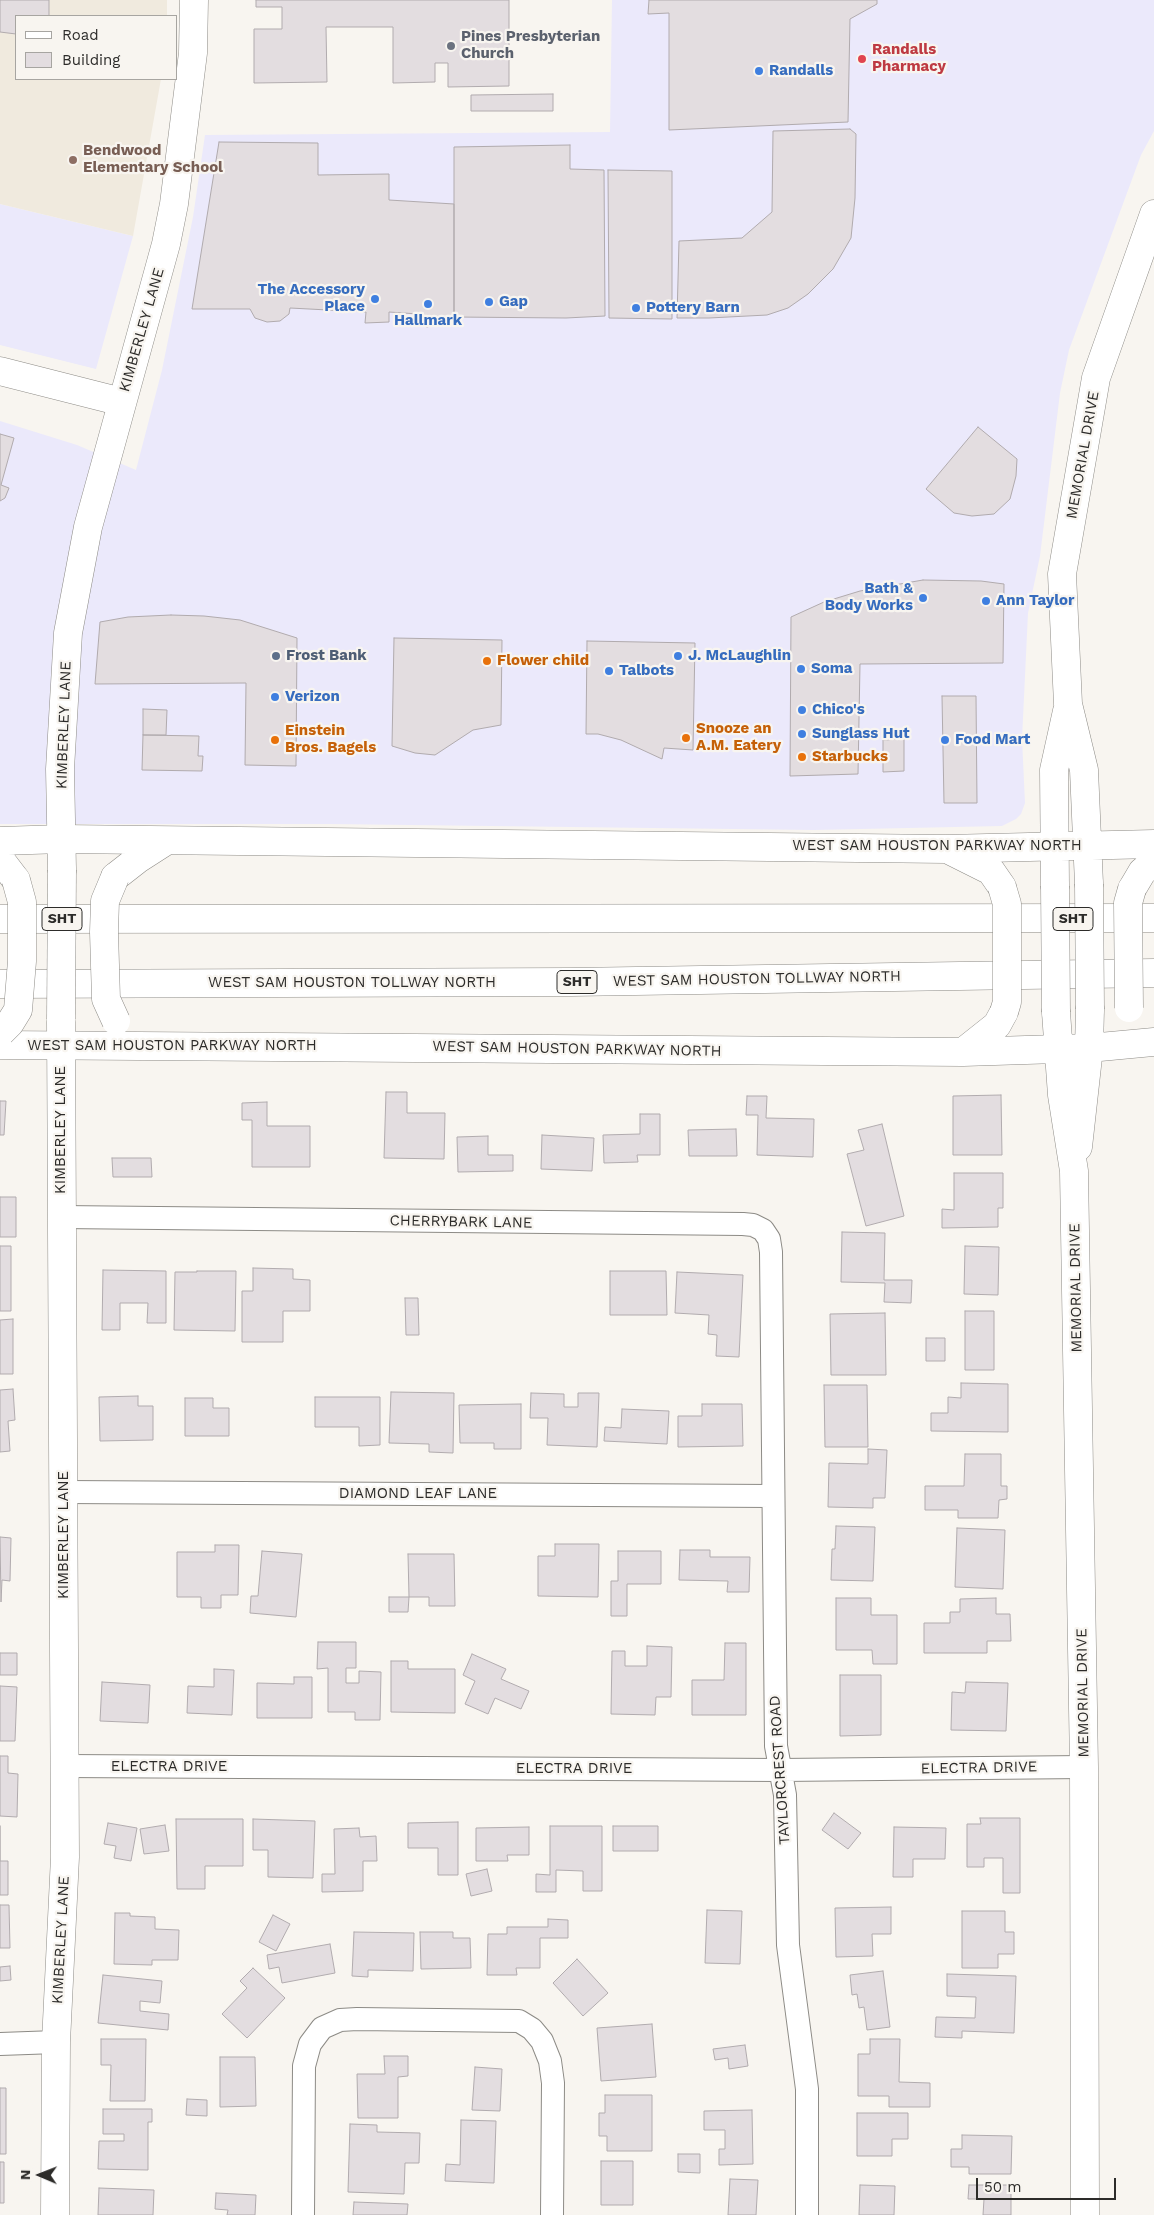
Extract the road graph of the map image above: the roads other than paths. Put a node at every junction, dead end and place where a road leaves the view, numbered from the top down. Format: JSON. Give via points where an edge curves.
{"nodes":[{"id":1,"x":194,"y":0,"type":"edge"},
{"id":2,"x":1154,"y":214,"type":"edge"},
{"id":3,"x":0,"y":371,"type":"edge"},
{"id":4,"x":122,"y":402,"type":"junction"},
{"id":5,"x":1068,"y":704,"type":"junction"},
{"id":6,"x":62,"y":839,"type":"junction"},
{"id":7,"x":166,"y":840,"type":"junction"},
{"id":8,"x":0,"y":841,"type":"edge"},
{"id":9,"x":1154,"y":844,"type":"edge"},
{"id":10,"x":1088,"y":846,"type":"junction"},
{"id":11,"x":1053,"y":847,"type":"junction"},
{"id":12,"x":946,"y":849,"type":"junction"},
{"id":13,"x":1154,"y":862,"type":"edge"},
{"id":14,"x":8,"y":870,"type":"edge"},
{"id":15,"x":1154,"y":918,"type":"edge"},
{"id":16,"x":0,"y":919,"type":"edge"},
{"id":17,"x":1154,"y":973,"type":"edge"},
{"id":18,"x":0,"y":984,"type":"edge"},
{"id":19,"x":61,"y":1032,"type":"junction"},
{"id":20,"x":0,"y":1036,"type":"edge"},
{"id":21,"x":1154,"y":1038,"type":"edge"},
{"id":22,"x":1154,"y":1042,"type":"edge"},
{"id":23,"x":147,"y":1045,"type":"junction"},
{"id":24,"x":1089,"y":1048,"type":"junction"},
{"id":25,"x":1058,"y":1049,"type":"junction"},
{"id":26,"x":963,"y":1052,"type":"junction"},
{"id":27,"x":1074,"y":1171,"type":"junction"},
{"id":28,"x":61,"y":1217,"type":"junction"},
{"id":29,"x":771,"y":1324,"type":"joint"},
{"id":30,"x":64,"y":1492,"type":"junction"},
{"id":31,"x":772,"y":1496,"type":"junction"},
{"id":32,"x":64,"y":1766,"type":"junction"},
{"id":33,"x":1084,"y":1767,"type":"junction"},
{"id":34,"x":780,"y":1770,"type":"junction"},
{"id":35,"x":56,"y":2042,"type":"junction"},
{"id":36,"x":0,"y":2044,"type":"edge"},
{"id":37,"x":55,"y":2215,"type":"edge"},
{"id":38,"x":303,"y":2215,"type":"edge"},
{"id":39,"x":552,"y":2215,"type":"edge"},
{"id":40,"x":807,"y":2215,"type":"edge"},
{"id":41,"x":1085,"y":2215,"type":"edge"}],
"edges":[{"from":1,"to":4,"type":"main road","name":"KIMBERLEY LANE","via":[[193,53],[174,204]]},
{"from":2,"to":5,"type":"main road","name":"MEMORIAL DRIVE","via":[[1096,378],[1062,574]]},
{"from":3,"to":4,"type":"main road"},
{"from":4,"to":6,"type":"main road","name":"KIMBERLEY LANE","via":[[88,527],[68,634],[60,769]]},
{"from":5,"to":10,"type":"main road","name":"MEMORIAL DRIVE","via":[[1084,770]]},
{"from":5,"to":11,"type":"main road","name":"MEMORIAL DRIVE","via":[[1054,770]]},
{"from":6,"to":7,"type":"main road","name":"WEST SAM HOUSTON PARKWAY NORTH"},
{"from":6,"to":8,"type":"main road","name":"WEST SAM HOUSTON PARKWAY NORTH"},
{"from":6,"to":19,"type":"main road","name":"KIMBERLEY LANE","bridge":true},
{"from":7,"to":12,"type":"main road","name":"WEST SAM HOUSTON PARKWAY NORTH"},
{"from":7,"to":23,"type":"main road","bridge":true,"via":[[115,877],[105,901],[106,999],[116,1021]]},
{"from":9,"to":10,"type":"main road","name":"WEST SAM HOUSTON PARKWAY NORTH"},
{"from":10,"to":11,"type":"main road","name":"WEST SAM HOUSTON PARKWAY NORTH"},
{"from":10,"to":24,"type":"main road","name":"MEMORIAL DRIVE","bridge":true},
{"from":11,"to":12,"type":"main road","name":"WEST SAM HOUSTON PARKWAY NORTH"},
{"from":11,"to":25,"type":"main road","name":"MEMORIAL DRIVE","bridge":true},
{"from":12,"to":26,"type":"main road","bridge":true,"via":[[991,871],[1002,887],[1007,904],[1007,1002],[997,1025]]},
{"from":13,"to":21,"type":"main road","bridge":true,"via":[[1142,872],[1128,903],[1129,1008],[1134,1020]]},
{"from":14,"to":20,"type":"main road","bridge":true,"via":[[22,902],[22,960],[18,1010]]},
{"from":15,"to":16,"type":"main road","number":"SHT"},
{"from":17,"to":18,"type":"main road","name":"WEST SAM HOUSTON TOLLWAY NORTH","number":"SHT","via":[[571,982]]},
{"from":19,"to":20,"type":"main road","name":"WEST SAM HOUSTON PARKWAY NORTH"},
{"from":19,"to":23,"type":"main road","name":"WEST SAM HOUSTON PARKWAY NORTH"},
{"from":19,"to":28,"type":"main road","name":"KIMBERLEY LANE"},
{"from":22,"to":24,"type":"main road","name":"WEST SAM HOUSTON PARKWAY NORTH"},
{"from":23,"to":26,"type":"main road","name":"WEST SAM HOUSTON PARKWAY NORTH"},
{"from":24,"to":25,"type":"main road","name":"WEST SAM HOUSTON PARKWAY NORTH"},
{"from":24,"to":27,"type":"main road","name":"MEMORIAL DRIVE"},
{"from":25,"to":26,"type":"main road","name":"WEST SAM HOUSTON PARKWAY NORTH"},
{"from":25,"to":27,"type":"main road","name":"MEMORIAL DRIVE"},
{"from":27,"to":33,"type":"main road","name":"MEMORIAL DRIVE"},
{"from":28,"to":29,"type":"street","name":"CHERRYBARK LANE","via":[[748,1225],[763,1230],[769,1239]]},
{"from":28,"to":30,"type":"main road","name":"KIMBERLEY LANE"},
{"from":29,"to":31,"type":"street","name":"TAYLORCREST ROAD"},
{"from":30,"to":31,"type":"street","name":"DIAMOND LEAF LANE"},
{"from":30,"to":32,"type":"main road","name":"KIMBERLEY LANE"},
{"from":31,"to":34,"type":"street","name":"TAYLORCREST ROAD","via":[[776,1746]]},
{"from":32,"to":34,"type":"street","name":"ELECTRA DRIVE"},
{"from":32,"to":35,"type":"main road","name":"KIMBERLEY LANE","via":[[65,1857]]},
{"from":33,"to":34,"type":"street","name":"ELECTRA DRIVE"},
{"from":33,"to":41,"type":"main road","name":"MEMORIAL DRIVE"},
{"from":34,"to":40,"type":"street","name":"TAYLORCREST ROAD","via":[[785,1795],[788,1945],[807,2089]]},
{"from":35,"to":36,"type":"street"},
{"from":35,"to":37,"type":"main road","name":"KIMBERLEY LANE"},
{"from":38,"to":39,"type":"street","via":[[304,2066],[310,2044],[322,2028],[340,2020],[519,2021],[532,2029],[542,2041],[550,2061],[553,2083]]}]}
